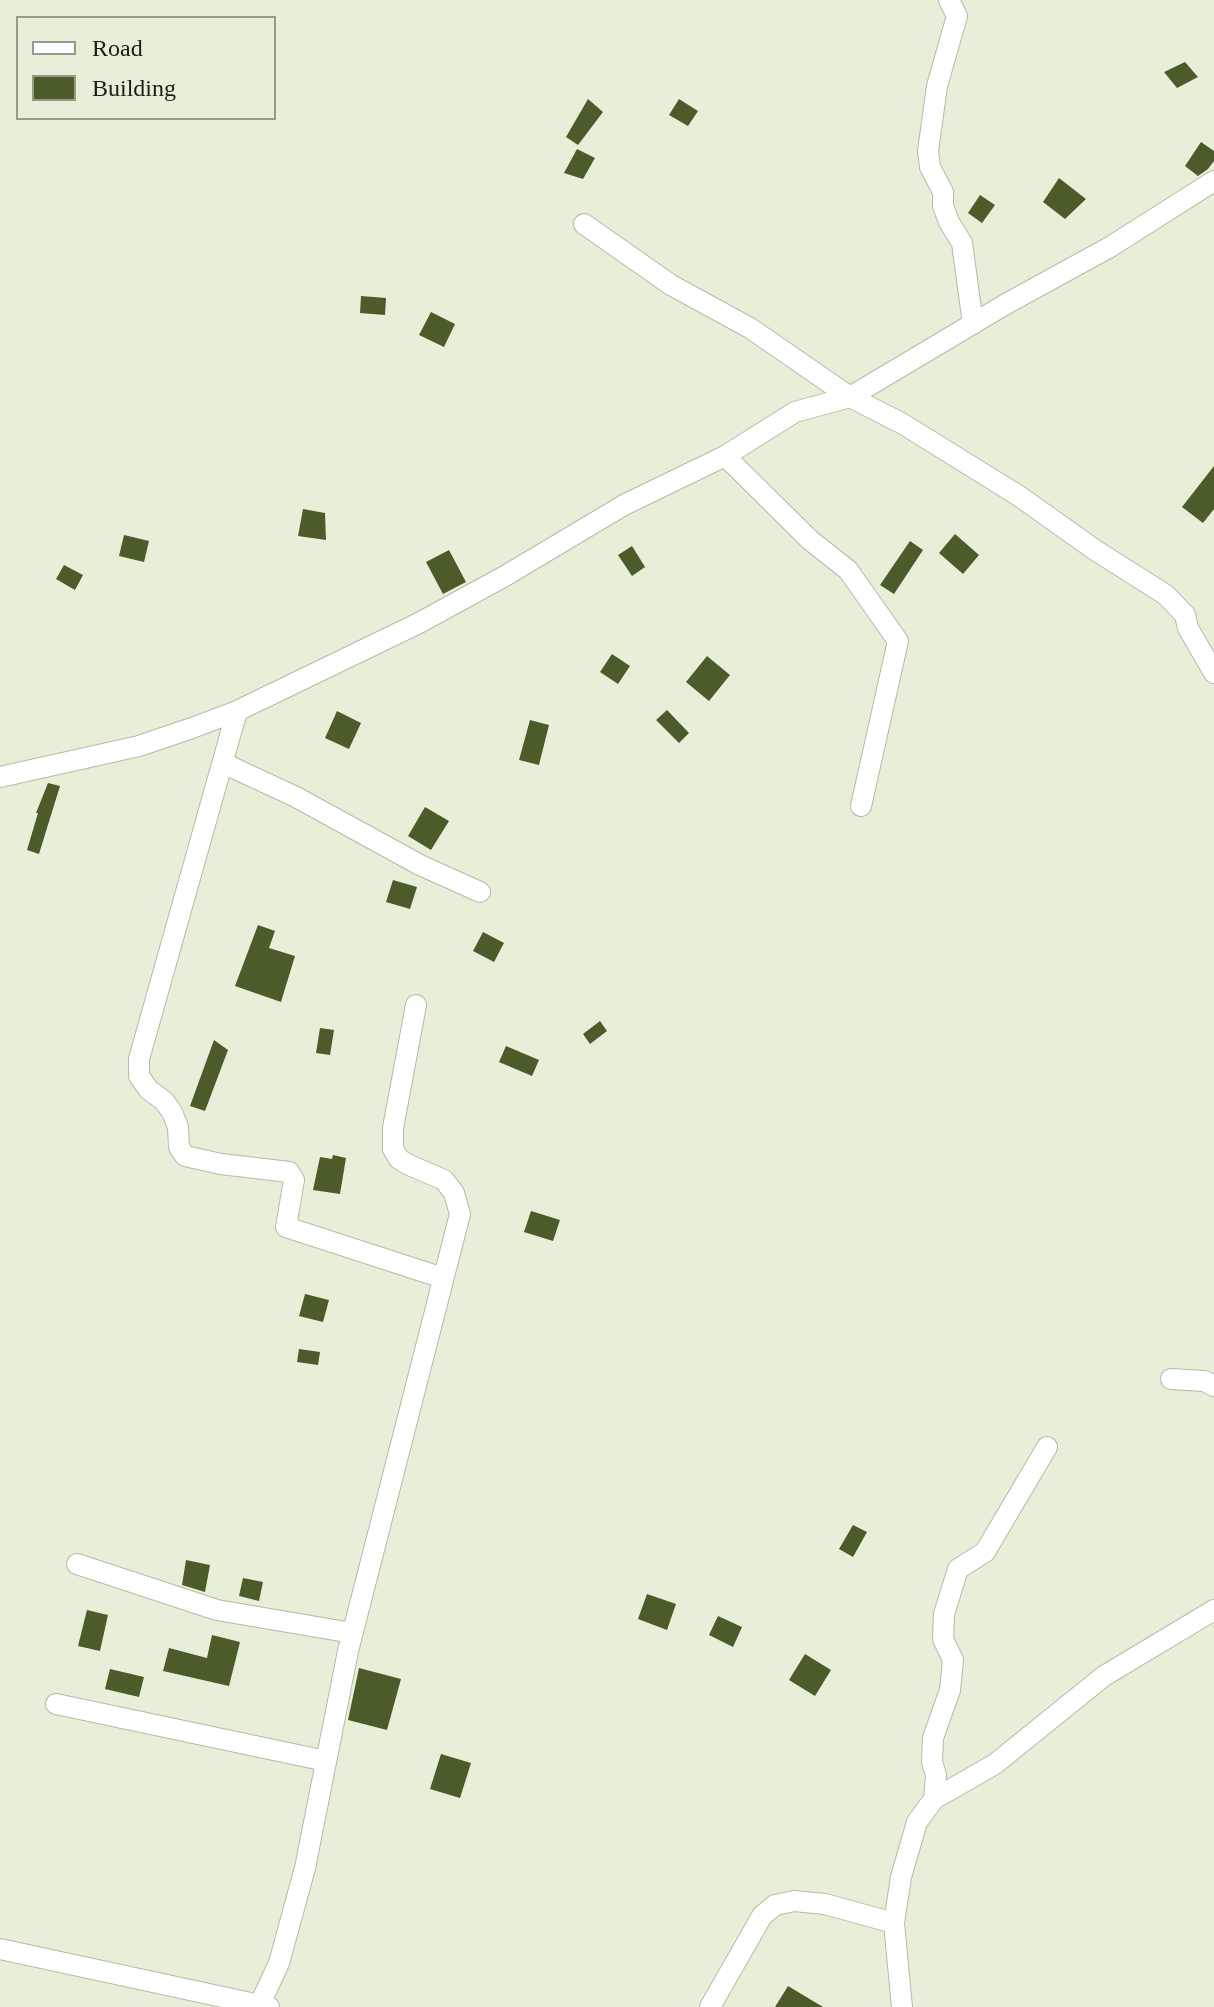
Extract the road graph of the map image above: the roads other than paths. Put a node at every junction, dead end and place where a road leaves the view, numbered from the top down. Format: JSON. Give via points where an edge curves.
{"nodes":[{"id":1,"x":949,"y":0,"type":"edge"},
{"id":2,"x":1214,"y":181,"type":"edge"},
{"id":3,"x":584,"y":224,"type":"dead end"},
{"id":4,"x":973,"y":324,"type":"junction"},
{"id":5,"x":850,"y":397,"type":"junction"},
{"id":6,"x":725,"y":456,"type":"junction"},
{"id":7,"x":1214,"y":673,"type":"edge"},
{"id":8,"x":237,"y":711,"type":"junction"},
{"id":9,"x":223,"y":763,"type":"junction"},
{"id":10,"x":0,"y":777,"type":"edge"},
{"id":11,"x":861,"y":806,"type":"dead end"},
{"id":12,"x":480,"y":892,"type":"dead end"},
{"id":13,"x":416,"y":1005,"type":"dead end"},
{"id":14,"x":443,"y":1278,"type":"junction"},
{"id":15,"x":1171,"y":1379,"type":"dead end"},
{"id":16,"x":1214,"y":1386,"type":"edge"},
{"id":17,"x":1047,"y":1447,"type":"dead end"},
{"id":18,"x":77,"y":1564,"type":"dead end"},
{"id":19,"x":1214,"y":1610,"type":"edge"},
{"id":20,"x":352,"y":1633,"type":"junction"},
{"id":21,"x":56,"y":1704,"type":"dead end"},
{"id":22,"x":326,"y":1761,"type":"junction"},
{"id":23,"x":934,"y":1799,"type":"junction"},
{"id":24,"x":894,"y":1923,"type":"junction"},
{"id":25,"x":0,"y":1949,"type":"edge"},
{"id":26,"x":265,"y":2005,"type":"edge"},
{"id":27,"x":710,"y":2007,"type":"edge"},
{"id":28,"x":902,"y":2007,"type":"edge"}],
"edges":[{"from":1,"to":4,"type":"street","via":[[957,16],[937,86],[928,151],[943,206],[962,243]]},
{"from":2,"to":4,"type":"street"},
{"from":3,"to":5,"type":"street","via":[[615,249],[750,328]]},
{"from":4,"to":5,"type":"street"},
{"from":5,"to":6,"type":"street","via":[[795,412]]},
{"from":5,"to":7,"type":"street","via":[[1019,496],[1166,595],[1185,615]]},
{"from":6,"to":8,"type":"street","via":[[624,505],[419,623]]},
{"from":6,"to":11,"type":"street","via":[[848,570],[898,641]]},
{"from":8,"to":9,"type":"street"},
{"from":8,"to":10,"type":"street","via":[[139,746]]},
{"from":9,"to":12,"type":"street"},
{"from":9,"to":14,"type":"street","via":[[139,1059],[139,1076],[172,1112],[185,1156],[289,1172],[294,1180],[286,1224],[291,1230]]},
{"from":13,"to":14,"type":"street","via":[[393,1149],[407,1164],[444,1180],[454,1193],[460,1214]]},
{"from":14,"to":20,"type":"street"},
{"from":15,"to":16,"type":"street"},
{"from":17,"to":23,"type":"street","via":[[985,1552],[958,1569],[942,1626],[953,1660],[950,1690],[933,1738]]},
{"from":18,"to":20,"type":"street","via":[[217,1610]]},
{"from":19,"to":23,"type":"street","via":[[1104,1676],[995,1764]]},
{"from":20,"to":22,"type":"street"},
{"from":21,"to":22,"type":"street"},
{"from":22,"to":26,"type":"street","via":[[305,1868]]},
{"from":23,"to":24,"type":"street","via":[[917,1822]]},
{"from":24,"to":27,"type":"street","via":[[825,1904],[775,1905],[762,1916]]},
{"from":24,"to":28,"type":"street"},
{"from":25,"to":26,"type":"street"}]}
